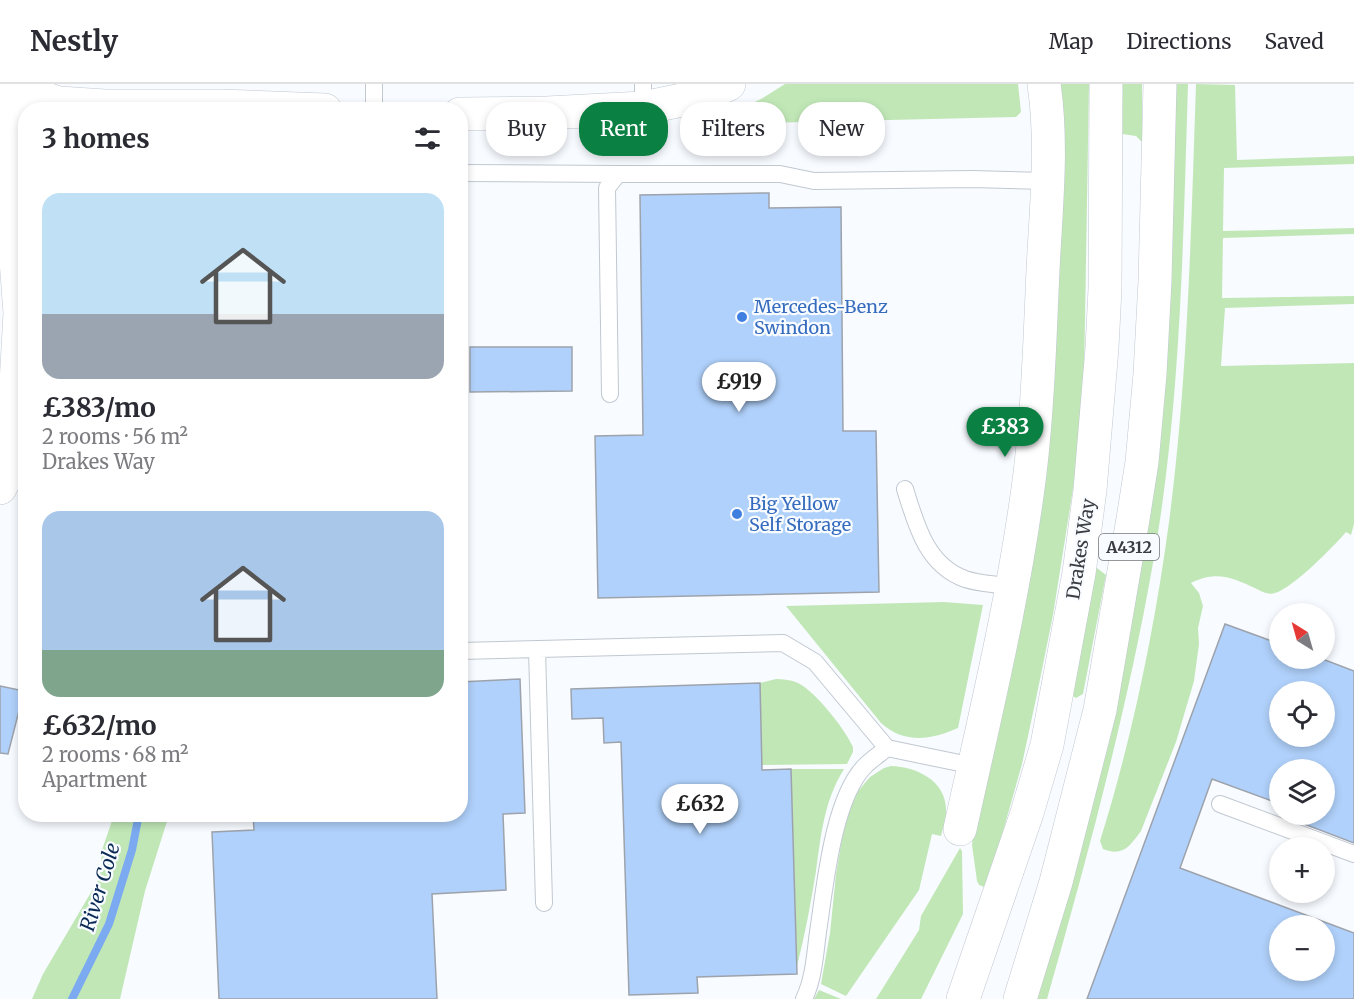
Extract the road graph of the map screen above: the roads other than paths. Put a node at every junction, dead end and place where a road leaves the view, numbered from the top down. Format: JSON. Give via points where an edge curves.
{"nodes":[{"id":1,"x":374,"y":84,"type":"edge"},
{"id":2,"x":729,"y":84,"type":"edge"},
{"id":3,"x":1044,"y":84,"type":"edge"},
{"id":4,"x":1106,"y":84,"type":"edge"},
{"id":5,"x":1160,"y":84,"type":"edge"},
{"id":6,"x":5,"y":87,"type":"edge"},
{"id":7,"x":643,"y":96,"type":"edge"},
{"id":8,"x":56,"y":102,"type":"edge"},
{"id":9,"x":374,"y":102,"type":"edge"},
{"id":10,"x":468,"y":114,"type":"edge"},
{"id":11,"x":468,"y":173,"type":"edge"},
{"id":12,"x":618,"y":174,"type":"junction"},
{"id":13,"x":1047,"y":181,"type":"junction"},
{"id":14,"x":18,"y":286,"type":"edge"},
{"id":15,"x":18,"y":317,"type":"edge"},
{"id":16,"x":9,"y":337,"type":"edge"},
{"id":17,"x":610,"y":394,"type":"dead end"},
{"id":18,"x":0,"y":488,"type":"edge"},
{"id":19,"x":904,"y":489,"type":"dead end"},
{"id":20,"x":1012,"y":587,"type":"junction"},
{"id":21,"x":537,"y":650,"type":"junction"},
{"id":22,"x":468,"y":651,"type":"edge"},
{"id":23,"x":887,"y":748,"type":"junction"},
{"id":24,"x":974,"y":766,"type":"junction"},
{"id":25,"x":1220,"y":804,"type":"dead end"},
{"id":26,"x":960,"y":829,"type":"dead end"},
{"id":27,"x":1354,"y":854,"type":"edge"},
{"id":28,"x":544,"y":903,"type":"dead end"},
{"id":29,"x":804,"y":999,"type":"edge"},
{"id":30,"x":963,"y":999,"type":"edge"},
{"id":31,"x":1020,"y":999,"type":"edge"}],
"edges":[{"from":1,"to":9,"type":"lane"},
{"from":2,"to":7,"type":"main road","via":[[674,103]]},
{"from":3,"to":13,"type":"main road"},
{"from":4,"to":30,"type":"main road","name":"Drakes Way","number":"A4312","via":[[1102,348],[1079,573],[1047,745]]},
{"from":5,"to":31,"type":"main road","number":"A4312","via":[[1155,281],[1142,462],[1100,710],[1056,882]]},
{"from":6,"to":8,"type":"main road"},
{"from":6,"to":14,"type":"main road","via":[[6,172]]},
{"from":7,"to":10,"type":"main road","via":[[547,113]]},
{"from":11,"to":12,"type":"lane"},
{"from":12,"to":13,"type":"lane","via":[[780,174],[814,181]]},
{"from":12,"to":17,"type":"lane","via":[[607,188]]},
{"from":13,"to":20,"type":"main road","via":[[1031,461]]},
{"from":15,"to":16,"type":"main road"},
{"from":16,"to":18,"type":"main road","via":[[14,419],[7,475]]},
{"from":19,"to":20,"type":"lane","via":[[922,541],[945,569],[966,579]]},
{"from":20,"to":24,"type":"main road"},
{"from":21,"to":22,"type":"lane"},
{"from":21,"to":23,"type":"lane","via":[[783,643],[815,662]]},
{"from":21,"to":28,"type":"lane"},
{"from":23,"to":24,"type":"lane"},
{"from":23,"to":29,"type":"lane","via":[[864,767],[840,813],[813,970]]},
{"from":24,"to":26,"type":"main road"},
{"from":25,"to":27,"type":"lane"}]}
